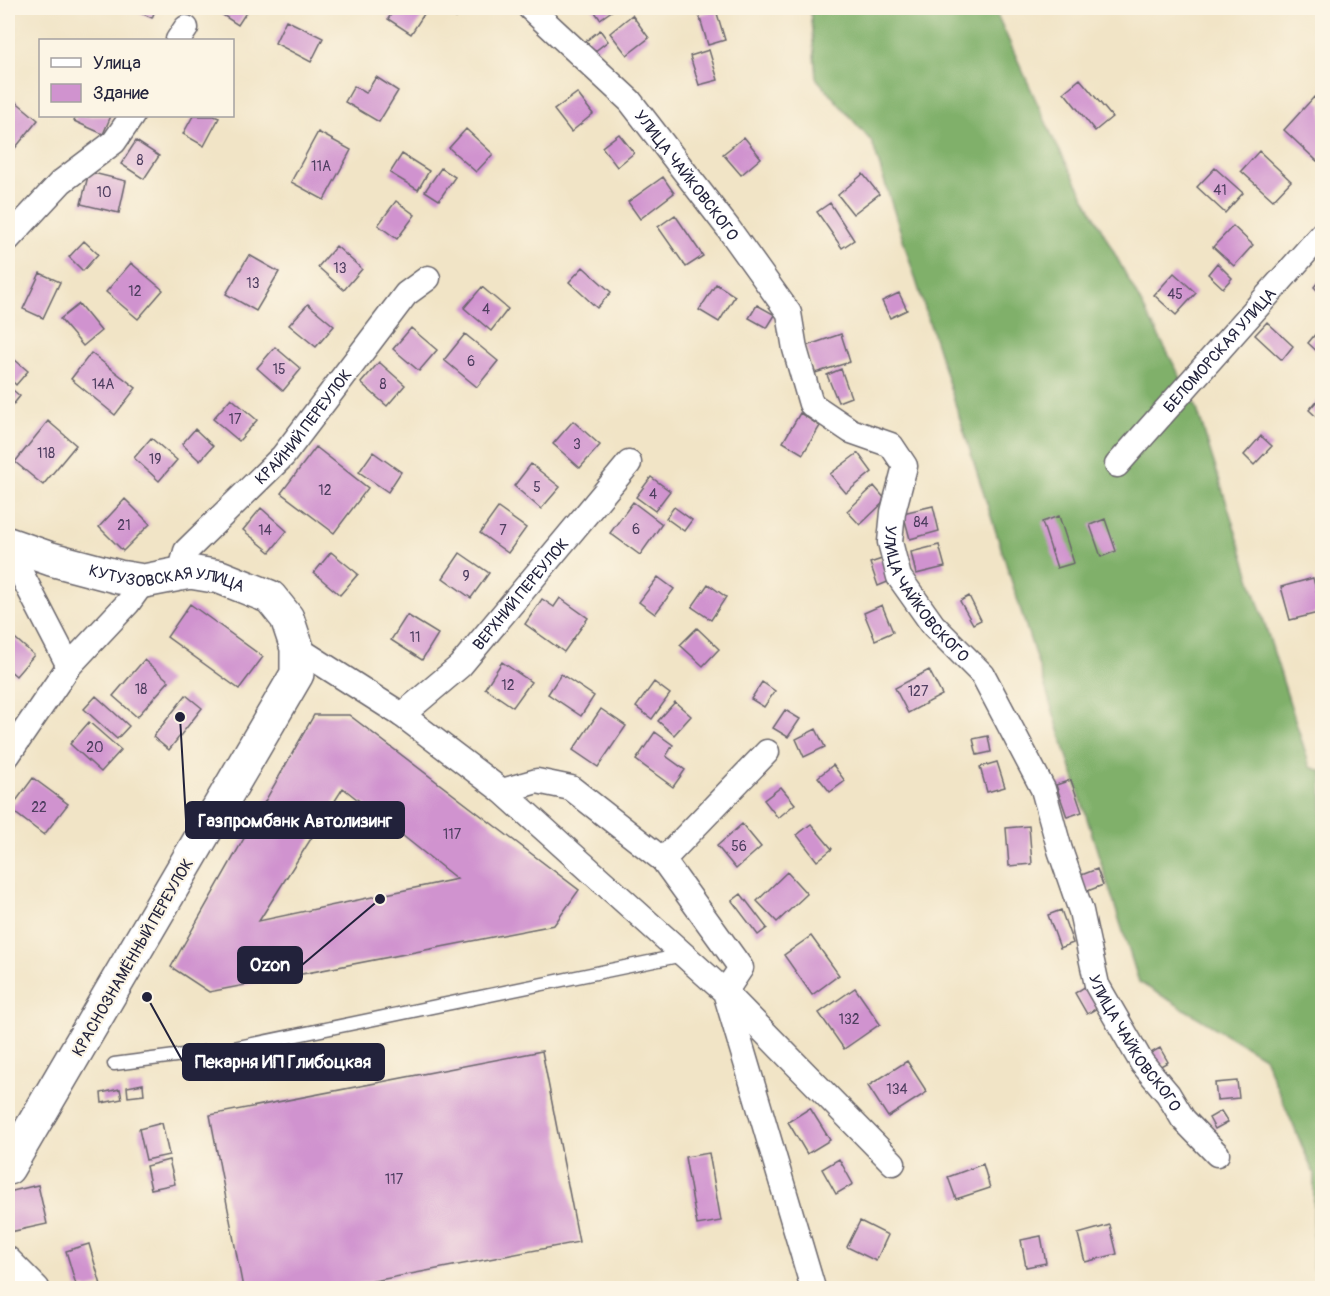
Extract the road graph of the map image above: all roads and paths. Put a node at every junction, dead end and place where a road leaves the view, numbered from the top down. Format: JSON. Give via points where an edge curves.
{"nodes":[{"id":1,"x":530,"y":8,"type":"edge"},
{"id":2,"x":131,"y":117,"type":"edge"},
{"id":3,"x":1323,"y":234,"type":"edge"},
{"id":4,"x":8,"y":239,"type":"edge"},
{"id":5,"x":428,"y":278,"type":"dead end"},
{"id":6,"x":629,"y":463,"type":"dead end"},
{"id":7,"x":1117,"y":465,"type":"dead end"},
{"id":8,"x":8,"y":546,"type":"edge"},
{"id":9,"x":180,"y":574,"type":"junction"},
{"id":10,"x":144,"y":581,"type":"junction"},
{"id":11,"x":297,"y":648,"type":"junction"},
{"id":12,"x":69,"y":666,"type":"junction"},
{"id":13,"x":402,"y":715,"type":"junction"},
{"id":14,"x":767,"y":752,"type":"dead end"},
{"id":15,"x":8,"y":755,"type":"edge"},
{"id":16,"x":502,"y":791,"type":"junction"},
{"id":17,"x":663,"y":860,"type":"junction"},
{"id":18,"x":684,"y":955,"type":"junction"},
{"id":19,"x":726,"y":992,"type":"junction"},
{"id":20,"x":114,"y":1064,"type":"dead end"},
{"id":21,"x":1217,"y":1154,"type":"dead end"},
{"id":22,"x":893,"y":1163,"type":"dead end"},
{"id":23,"x":8,"y":1168,"type":"edge"},
{"id":24,"x":8,"y":1259,"type":"edge"},
{"id":25,"x":36,"y":1288,"type":"edge"},
{"id":26,"x":813,"y":1288,"type":"edge"}],
"edges":[{"from":1,"to":21,"type":"street","name":"УЛИЦА ЧАЙКОВСКОГО","via":[[630,101],[728,228],[789,314],[811,404],[851,432],[891,445],[905,466],[890,543],[899,577],[933,625],[988,683],[1043,789],[1081,911],[1097,985],[1142,1063],[1183,1119]]},
{"from":2,"to":4,"type":"street","via":[[114,142],[61,182]]},
{"from":3,"to":7,"type":"street","name":"БЕЛОМОРСКАЯ УЛИЦА"},
{"from":5,"to":9,"type":"street","name":"КРАЙНИЙ ПЕРЕУЛОК","via":[[406,294],[284,456],[186,551]]},
{"from":6,"to":13,"type":"street","name":"ВЕРХНИЙ ПЕРЕУЛОК","via":[[460,666]]},
{"from":8,"to":10,"type":"street","name":"КУТУЗОВСКАЯ УЛИЦА"},
{"from":8,"to":12,"type":"street"},
{"from":9,"to":10,"type":"street","name":"КУТУЗОВСКАЯ УЛИЦА"},
{"from":9,"to":11,"type":"street","name":"КУТУЗОВСКАЯ УЛИЦА","via":[[220,577],[270,597],[287,618]]},
{"from":10,"to":12,"type":"street"},
{"from":11,"to":13,"type":"street"},
{"from":11,"to":23,"type":"street","name":"КРАСНОЗНАМЁННЫЙ ПЕРЕУЛОК","via":[[297,674]]},
{"from":12,"to":15,"type":"street"},
{"from":13,"to":16,"type":"street"},
{"from":14,"to":17,"type":"street"},
{"from":16,"to":17,"type":"street","via":[[537,781],[571,788]]},
{"from":16,"to":18,"type":"street"},
{"from":17,"to":19,"type":"street","via":[[741,968]]},
{"from":18,"to":19,"type":"street"},
{"from":18,"to":20,"type":"lane","via":[[229,1049]]},
{"from":19,"to":22,"type":"street"},
{"from":19,"to":26,"type":"street"},
{"from":24,"to":25,"type":"street"}]}
